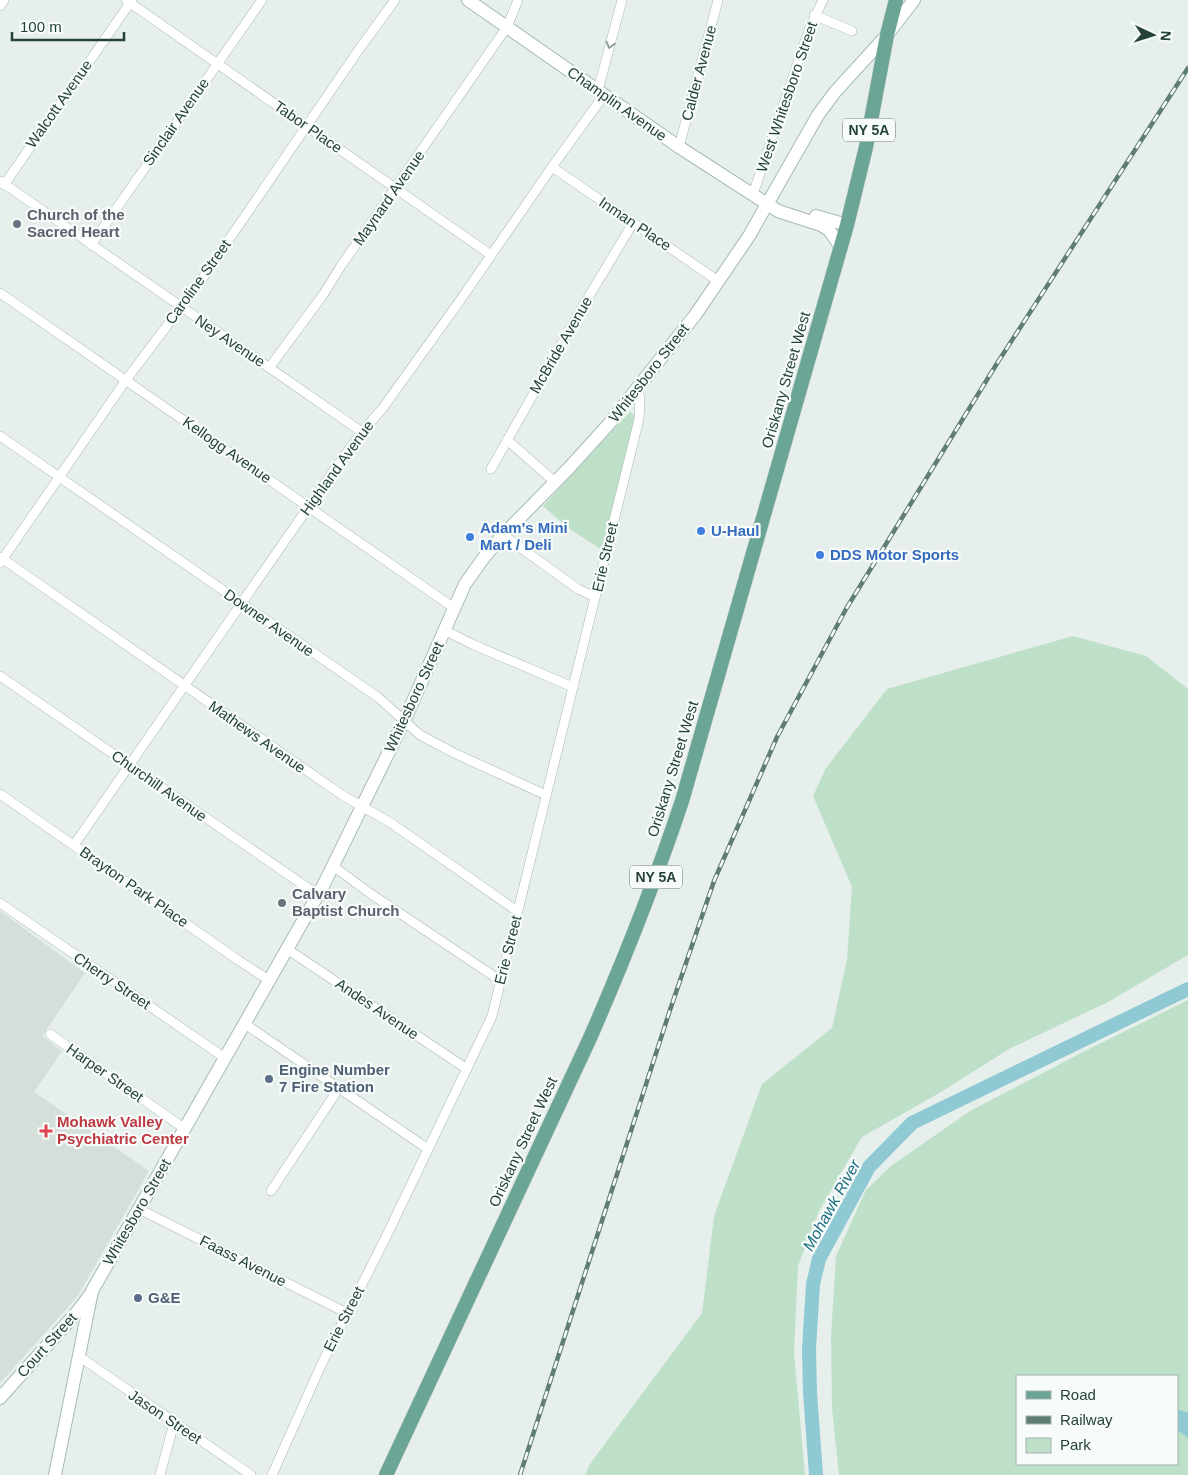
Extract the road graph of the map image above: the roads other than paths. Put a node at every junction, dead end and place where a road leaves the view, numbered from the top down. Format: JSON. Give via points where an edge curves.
{"nodes":[{"id":1,"x":4,"y":0,"type":"edge"},
{"id":2,"x":262,"y":0,"type":"edge"},
{"id":3,"x":395,"y":0,"type":"edge"},
{"id":4,"x":468,"y":0,"type":"edge"},
{"id":5,"x":518,"y":0,"type":"edge"},
{"id":6,"x":622,"y":0,"type":"edge"},
{"id":7,"x":718,"y":0,"type":"edge"},
{"id":8,"x":823,"y":0,"type":"edge"},
{"id":9,"x":896,"y":0,"type":"edge"},
{"id":10,"x":914,"y":0,"type":"edge"},
{"id":11,"x":129,"y":1,"type":"edge"},
{"id":12,"x":0,"y":6,"type":"edge"},
{"id":13,"x":814,"y":15,"type":"junction"},
{"id":14,"x":507,"y":27,"type":"junction"},
{"id":15,"x":852,"y":31,"type":"dead end"},
{"id":16,"x":887,"y":35,"type":"junction"},
{"id":17,"x":217,"y":64,"type":"junction"},
{"id":18,"x":601,"y":92,"type":"junction"},
{"id":19,"x":307,"y":126,"type":"junction"},
{"id":20,"x":679,"y":146,"type":"junction"},
{"id":21,"x":552,"y":167,"type":"junction"},
{"id":22,"x":2,"y":183,"type":"edge"},
{"id":23,"x":396,"y":188,"type":"junction"},
{"id":24,"x":753,"y":194,"type":"junction"},
{"id":25,"x":768,"y":204,"type":"junction"},
{"id":26,"x":633,"y":223,"type":"junction"},
{"id":27,"x":847,"y":225,"type":"junction"},
{"id":28,"x":91,"y":245,"type":"junction"},
{"id":29,"x":840,"y":247,"type":"junction"},
{"id":30,"x":490,"y":255,"type":"junction"},
{"id":31,"x":718,"y":282,"type":"junction"},
{"id":32,"x":0,"y":293,"type":"edge"},
{"id":33,"x":181,"y":307,"type":"junction"},
{"id":34,"x":269,"y":368,"type":"junction"},
{"id":35,"x":126,"y":380,"type":"junction"},
{"id":36,"x":638,"y":389,"type":"junction"},
{"id":37,"x":362,"y":432,"type":"junction"},
{"id":38,"x":0,"y":436,"type":"edge"},
{"id":39,"x":507,"y":440,"type":"junction"},
{"id":40,"x":491,"y":469,"type":"dead end"},
{"id":41,"x":59,"y":478,"type":"junction"},
{"id":42,"x":555,"y":482,"type":"junction"},
{"id":43,"x":308,"y":507,"type":"junction"},
{"id":44,"x":503,"y":535,"type":"junction"},
{"id":45,"x":1,"y":560,"type":"edge"},
{"id":46,"x":595,"y":597,"type":"junction"},
{"id":47,"x":241,"y":604,"type":"junction"},
{"id":48,"x":454,"y":608,"type":"junction"},
{"id":49,"x":444,"y":630,"type":"junction"},
{"id":50,"x":0,"y":676,"type":"edge"},
{"id":51,"x":184,"y":686,"type":"junction"},
{"id":52,"x":573,"y":687,"type":"junction"},
{"id":53,"x":405,"y":720,"type":"junction"},
{"id":54,"x":129,"y":765,"type":"junction"},
{"id":55,"x":0,"y":794,"type":"edge"},
{"id":56,"x":546,"y":795,"type":"junction"},
{"id":57,"x":363,"y":806,"type":"junction"},
{"id":58,"x":74,"y":845,"type":"junction"},
{"id":59,"x":333,"y":866,"type":"junction"},
{"id":60,"x":318,"y":896,"type":"junction"},
{"id":61,"x":0,"y":902,"type":"edge"},
{"id":62,"x":517,"y":911,"type":"junction"},
{"id":63,"x":287,"y":949,"type":"junction"},
{"id":64,"x":269,"y":980,"type":"junction"},
{"id":65,"x":501,"y":981,"type":"junction"},
{"id":66,"x":245,"y":1024,"type":"junction"},
{"id":67,"x":50,"y":1034,"type":"dead end"},
{"id":68,"x":225,"y":1058,"type":"junction"},
{"id":69,"x":466,"y":1068,"type":"junction"},
{"id":70,"x":339,"y":1088,"type":"junction"},
{"id":71,"x":185,"y":1130,"type":"junction"},
{"id":72,"x":428,"y":1149,"type":"junction"},
{"id":73,"x":271,"y":1191,"type":"dead end"},
{"id":74,"x":139,"y":1209,"type":"junction"},
{"id":75,"x":92,"y":1291,"type":"junction"},
{"id":76,"x":347,"y":1313,"type":"junction"},
{"id":77,"x":80,"y":1357,"type":"junction"},
{"id":78,"x":0,"y":1398,"type":"edge"},
{"id":79,"x":174,"y":1423,"type":"junction"},
{"id":80,"x":55,"y":1475,"type":"edge"},
{"id":81,"x":160,"y":1475,"type":"edge"},
{"id":82,"x":251,"y":1475,"type":"edge"},
{"id":83,"x":272,"y":1475,"type":"edge"},
{"id":84,"x":386,"y":1475,"type":"edge"}],
"edges":[{"from":1,"to":12,"type":"street"},
{"from":2,"to":17,"type":"street","name":"Sinclair Avenue"},
{"from":3,"to":19,"type":"street","name":"Caroline Street"},
{"from":4,"to":14,"type":"street","name":"Champlin Avenue"},
{"from":5,"to":14,"type":"street","name":"Maynard Avenue"},
{"from":6,"to":18,"type":"street","one_way":true},
{"from":7,"to":20,"type":"street","name":"Calder Avenue"},
{"from":8,"to":13,"type":"street","name":"West Whitesboro Street"},
{"from":9,"to":16,"type":"main road","number":"NY 5A"},
{"from":10,"to":16,"type":"street","name":"Whitesboro Street"},
{"from":11,"to":17,"type":"street","name":"Tabor Place"},
{"from":11,"to":22,"type":"street","name":"Walcott Avenue"},
{"from":13,"to":15,"type":"street"},
{"from":13,"to":24,"type":"street","name":"West Whitesboro Street"},
{"from":14,"to":18,"type":"street","name":"Champlin Avenue"},
{"from":14,"to":23,"type":"street","name":"Maynard Avenue"},
{"from":16,"to":25,"type":"street","name":"Whitesboro Street","via":[[818,115]]},
{"from":16,"to":27,"type":"main road","name":"Oriskany Street West","number":"NY 5A","via":[[866,147]]},
{"from":17,"to":19,"type":"street","name":"Tabor Place"},
{"from":17,"to":28,"type":"street","name":"Sinclair Avenue"},
{"from":18,"to":20,"type":"street","name":"Champlin Avenue"},
{"from":18,"to":21,"type":"street","name":"Highland Avenue"},
{"from":19,"to":23,"type":"street","name":"Tabor Place"},
{"from":19,"to":33,"type":"street","name":"Caroline Street"},
{"from":20,"to":24,"type":"street","name":"Champlin Avenue"},
{"from":21,"to":26,"type":"street","name":"Inman Place"},
{"from":21,"to":30,"type":"street","name":"Highland Avenue"},
{"from":22,"to":28,"type":"street","name":"Ney Avenue"},
{"from":23,"to":30,"type":"street","name":"Tabor Place"},
{"from":23,"to":34,"type":"street","name":"Maynard Avenue"},
{"from":24,"to":25,"type":"street","name":"Champlin Avenue"},
{"from":25,"to":27,"type":"street","name":"Champlin Avenue","via":[[782,205]]},
{"from":25,"to":29,"type":"street","name":"Champlin Avenue","via":[[778,211],[821,225],[829,230]]},
{"from":25,"to":31,"type":"street","name":"Whitesboro Street"},
{"from":26,"to":31,"type":"street","name":"Inman Place"},
{"from":26,"to":39,"type":"street","name":"McBride Avenue"},
{"from":27,"to":29,"type":"main road","name":"Oriskany Street West","number":"NY 5A"},
{"from":28,"to":33,"type":"street","name":"Ney Avenue"},
{"from":29,"to":84,"type":"main road","name":"Oriskany Street West","number":"NY 5A","via":[[682,801],[655,879],[590,1038]]},
{"from":30,"to":37,"type":"street","name":"Highland Avenue","via":[[382,409]]},
{"from":31,"to":36,"type":"street","name":"Whitesboro Street"},
{"from":32,"to":35,"type":"street","name":"Kellogg Avenue"},
{"from":33,"to":34,"type":"street","name":"Ney Avenue"},
{"from":33,"to":35,"type":"street","name":"Caroline Street"},
{"from":34,"to":37,"type":"street","name":"Ney Avenue"},
{"from":35,"to":41,"type":"street","name":"Caroline Street"},
{"from":35,"to":43,"type":"street","name":"Kellogg Avenue"},
{"from":36,"to":42,"type":"street","name":"Whitesboro Street"},
{"from":36,"to":46,"type":"street","name":"Erie Street","via":[[639,419]]},
{"from":37,"to":43,"type":"street","name":"Highland Avenue"},
{"from":38,"to":41,"type":"street","name":"Downer Avenue"},
{"from":39,"to":40,"type":"street","name":"McBride Avenue"},
{"from":39,"to":42,"type":"street"},
{"from":41,"to":45,"type":"street","name":"Caroline Street"},
{"from":41,"to":47,"type":"street","name":"Downer Avenue"},
{"from":42,"to":44,"type":"street","name":"Whitesboro Street"},
{"from":43,"to":47,"type":"street","name":"Highland Avenue"},
{"from":43,"to":48,"type":"street","name":"Kellogg Avenue"},
{"from":44,"to":46,"type":"street","via":[[578,589]]},
{"from":44,"to":48,"type":"street","name":"Whitesboro Street","via":[[473,572]]},
{"from":45,"to":51,"type":"street","name":"Mathews Avenue"},
{"from":46,"to":52,"type":"street","name":"Erie Street"},
{"from":47,"to":51,"type":"street","name":"Highland Avenue"},
{"from":47,"to":53,"type":"street","name":"Downer Avenue","via":[[379,698]]},
{"from":48,"to":49,"type":"street","name":"Whitesboro Street"},
{"from":49,"to":52,"type":"street"},
{"from":49,"to":53,"type":"street","name":"Whitesboro Street"},
{"from":50,"to":54,"type":"street","name":"Churchill Avenue"},
{"from":51,"to":54,"type":"street","name":"Highland Avenue"},
{"from":51,"to":57,"type":"street","name":"Mathews Avenue","via":[[342,795]]},
{"from":52,"to":56,"type":"street","name":"Erie Street"},
{"from":53,"to":56,"type":"street","name":"Downer Avenue","via":[[420,735]]},
{"from":53,"to":57,"type":"street","name":"Whitesboro Street"},
{"from":54,"to":58,"type":"street","name":"Highland Avenue"},
{"from":54,"to":60,"type":"street","name":"Churchill Avenue"},
{"from":55,"to":58,"type":"street","name":"Brayton Park Place"},
{"from":56,"to":62,"type":"street","name":"Erie Street"},
{"from":57,"to":59,"type":"street","name":"Whitesboro Street"},
{"from":57,"to":62,"type":"street","name":"Mathews Avenue"},
{"from":58,"to":64,"type":"street","name":"Brayton Park Place"},
{"from":59,"to":60,"type":"street","name":"Whitesboro Street"},
{"from":59,"to":65,"type":"street"},
{"from":60,"to":63,"type":"street","name":"Whitesboro Street"},
{"from":61,"to":68,"type":"street","name":"Cherry Street"},
{"from":62,"to":65,"type":"street","name":"Erie Street"},
{"from":63,"to":64,"type":"street","name":"Whitesboro Street"},
{"from":63,"to":69,"type":"street","name":"Andes Avenue"},
{"from":64,"to":66,"type":"street","name":"Whitesboro Street"},
{"from":65,"to":69,"type":"street","name":"Erie Street","via":[[492,1016]]},
{"from":66,"to":68,"type":"street","name":"Whitesboro Street"},
{"from":66,"to":70,"type":"street"},
{"from":67,"to":71,"type":"street","name":"Harper Street"},
{"from":68,"to":71,"type":"street","name":"Whitesboro Street"},
{"from":69,"to":72,"type":"street","name":"Erie Street"},
{"from":70,"to":72,"type":"street"},
{"from":70,"to":73,"type":"street"},
{"from":71,"to":74,"type":"street","name":"Whitesboro Street"},
{"from":72,"to":76,"type":"street","name":"Erie Street"},
{"from":74,"to":75,"type":"street","name":"Whitesboro Street"},
{"from":74,"to":76,"type":"street","name":"Faass Avenue"},
{"from":75,"to":77,"type":"street","name":"Whitesboro Street"},
{"from":75,"to":78,"type":"street","name":"Court Street"},
{"from":76,"to":83,"type":"street","name":"Erie Street"},
{"from":77,"to":79,"type":"street","name":"Jason Street"},
{"from":77,"to":80,"type":"street","name":"Whitesboro Street"},
{"from":79,"to":81,"type":"street"},
{"from":79,"to":82,"type":"street","name":"Jason Street"}]}
